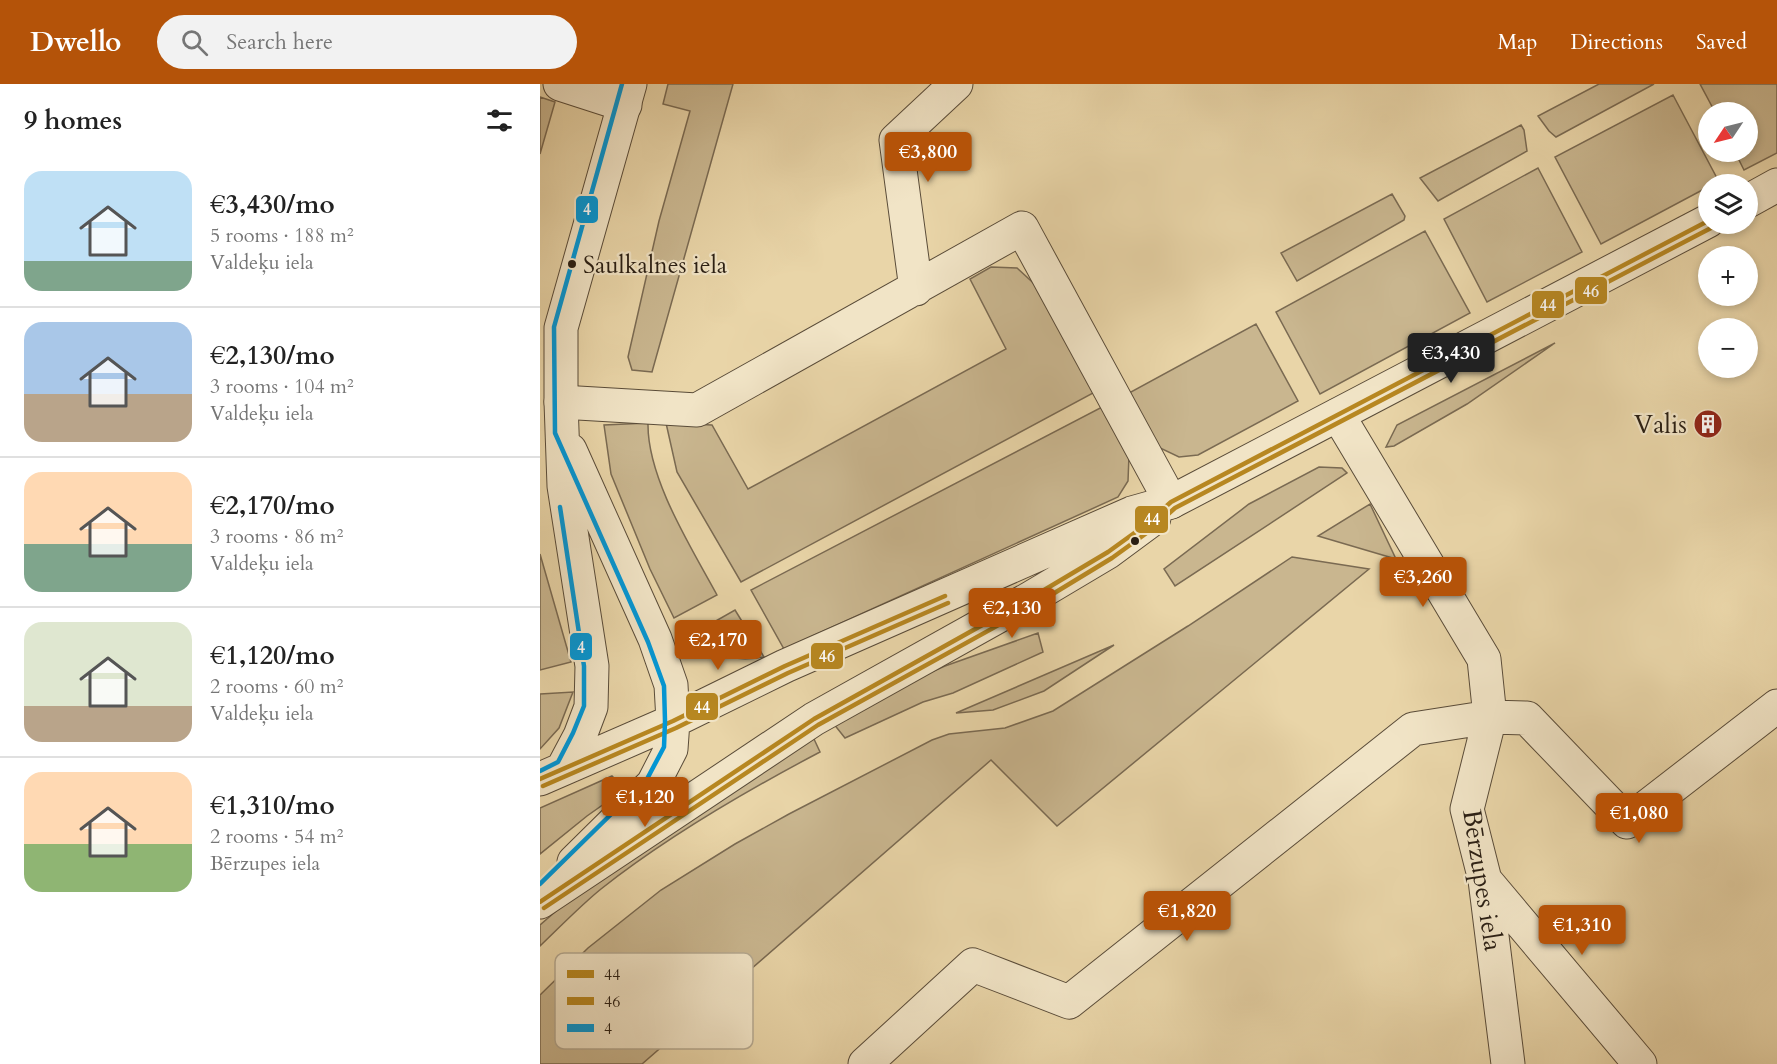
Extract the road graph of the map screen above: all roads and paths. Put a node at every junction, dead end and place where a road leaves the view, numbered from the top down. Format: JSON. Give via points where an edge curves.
{"nodes":[{"id":1,"x":560,"y":84,"type":"edge"},
{"id":2,"x":956,"y":84,"type":"edge"},
{"id":3,"x":628,"y":95,"type":"edge"},
{"id":4,"x":1777,"y":185,"type":"edge"},
{"id":5,"x":1758,"y":195,"type":"edge"},
{"id":6,"x":1698,"y":226,"type":"edge"},
{"id":7,"x":916,"y":289,"type":"junction"},
{"id":8,"x":1338,"y":415,"type":"junction"},
{"id":9,"x":554,"y":421,"type":"edge"},
{"id":10,"x":1171,"y":502,"type":"junction"},
{"id":11,"x":1777,"y":706,"type":"edge"},
{"id":12,"x":1490,"y":717,"type":"junction"},
{"id":13,"x":673,"y":721,"type":"junction"},
{"id":14,"x":552,"y":773,"type":"edge"},
{"id":15,"x":1485,"y":880,"type":"junction"},
{"id":16,"x":540,"y":895,"type":"edge"},
{"id":17,"x":540,"y":902,"type":"edge"},
{"id":18,"x":865,"y":1064,"type":"edge"},
{"id":19,"x":1508,"y":1064,"type":"edge"},
{"id":20,"x":1640,"y":1064,"type":"edge"}],
"edges":[{"from":1,"to":3,"type":"street"},
{"from":2,"to":7,"type":"street","via":[[896,140]]},
{"from":3,"to":9,"type":"street","via":[[561,328]]},
{"from":4,"to":5,"type":"street"},
{"from":6,"to":8,"type":"street"},
{"from":7,"to":9,"type":"street","via":[[697,410]]},
{"from":7,"to":10,"type":"street","via":[[1022,228]]},
{"from":8,"to":10,"type":"street"},
{"from":8,"to":12,"type":"street","name":"Bērzupes iela","via":[[1484,659]]},
{"from":9,"to":13,"type":"street","via":[[655,639],[671,685]]},
{"from":9,"to":14,"type":"street","via":[[592,666],[591,707],[580,736]]},
{"from":10,"to":13,"type":"street","via":[[1132,513],[785,666]]},
{"from":10,"to":17,"type":"street","via":[[1108,552],[814,719]]},
{"from":11,"to":12,"type":"street","via":[[1626,822],[1527,718]]},
{"from":12,"to":15,"type":"street","name":"Bērzupes iela","via":[[1467,809]]},
{"from":12,"to":18,"type":"street","via":[[1413,729],[1069,1002],[973,965]]},
{"from":13,"to":14,"type":"street"},
{"from":13,"to":16,"type":"street","via":[[671,749],[654,784]]},
{"from":15,"to":19,"type":"street","name":"Bērzupes iela"},
{"from":15,"to":20,"type":"street"}]}
